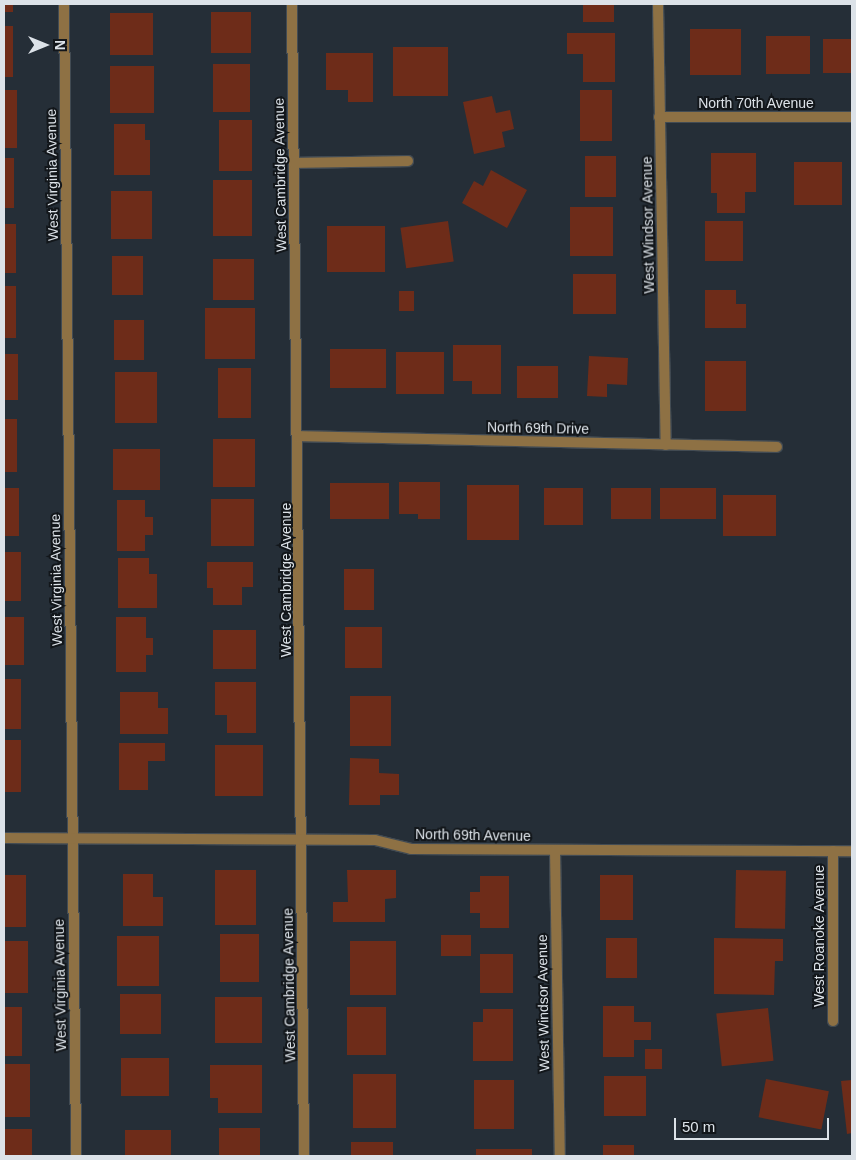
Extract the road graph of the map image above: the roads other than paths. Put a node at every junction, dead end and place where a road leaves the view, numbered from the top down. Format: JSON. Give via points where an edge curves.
{"nodes":[{"id":1,"x":64,"y":4,"type":"edge"},
{"id":2,"x":292,"y":4,"type":"edge"},
{"id":3,"x":658,"y":4,"type":"edge"},
{"id":4,"x":659,"y":117,"type":"junction"},
{"id":5,"x":852,"y":117,"type":"edge"},
{"id":6,"x":408,"y":161,"type":"dead end"},
{"id":7,"x":294,"y":163,"type":"junction"},
{"id":8,"x":299,"y":436,"type":"junction"},
{"id":9,"x":666,"y":445,"type":"junction"},
{"id":10,"x":777,"y":447,"type":"dead end"},
{"id":11,"x":4,"y":838,"type":"edge"},
{"id":12,"x":72,"y":838,"type":"junction"},
{"id":13,"x":301,"y":840,"type":"junction"},
{"id":14,"x":554,"y":850,"type":"junction"},
{"id":15,"x":833,"y":851,"type":"junction"},
{"id":16,"x":852,"y":851,"type":"edge"},
{"id":17,"x":833,"y":1021,"type":"dead end"},
{"id":18,"x":76,"y":1156,"type":"edge"},
{"id":19,"x":304,"y":1156,"type":"edge"},
{"id":20,"x":560,"y":1156,"type":"edge"}],
"edges":[{"from":1,"to":12,"type":"street","name":"West Virginia Avenue"},
{"from":2,"to":7,"type":"street","name":"West Cambridge Avenue"},
{"from":3,"to":4,"type":"street","name":"West Windsor Avenue"},
{"from":4,"to":5,"type":"street","name":"North 70th Avenue"},
{"from":4,"to":9,"type":"street","name":"West Windsor Avenue"},
{"from":6,"to":7,"type":"street"},
{"from":7,"to":8,"type":"street","name":"West Cambridge Avenue"},
{"from":8,"to":9,"type":"street","name":"North 69th Drive"},
{"from":8,"to":13,"type":"street","name":"West Cambridge Avenue"},
{"from":9,"to":10,"type":"street","name":"North 69th Drive"},
{"from":11,"to":12,"type":"street","name":"North 69th Avenue"},
{"from":12,"to":13,"type":"street","name":"North 69th Avenue"},
{"from":12,"to":18,"type":"street","name":"West Virginia Avenue"},
{"from":13,"to":14,"type":"street","name":"North 69th Avenue","via":[[375,840],[411,849]]},
{"from":13,"to":19,"type":"street","name":"West Cambridge Avenue"},
{"from":14,"to":15,"type":"street","name":"North 69th Avenue"},
{"from":14,"to":20,"type":"street","name":"West Windsor Avenue"},
{"from":15,"to":16,"type":"street","name":"North 69th Avenue"},
{"from":15,"to":17,"type":"street","name":"West Roanoke Avenue"}]}
